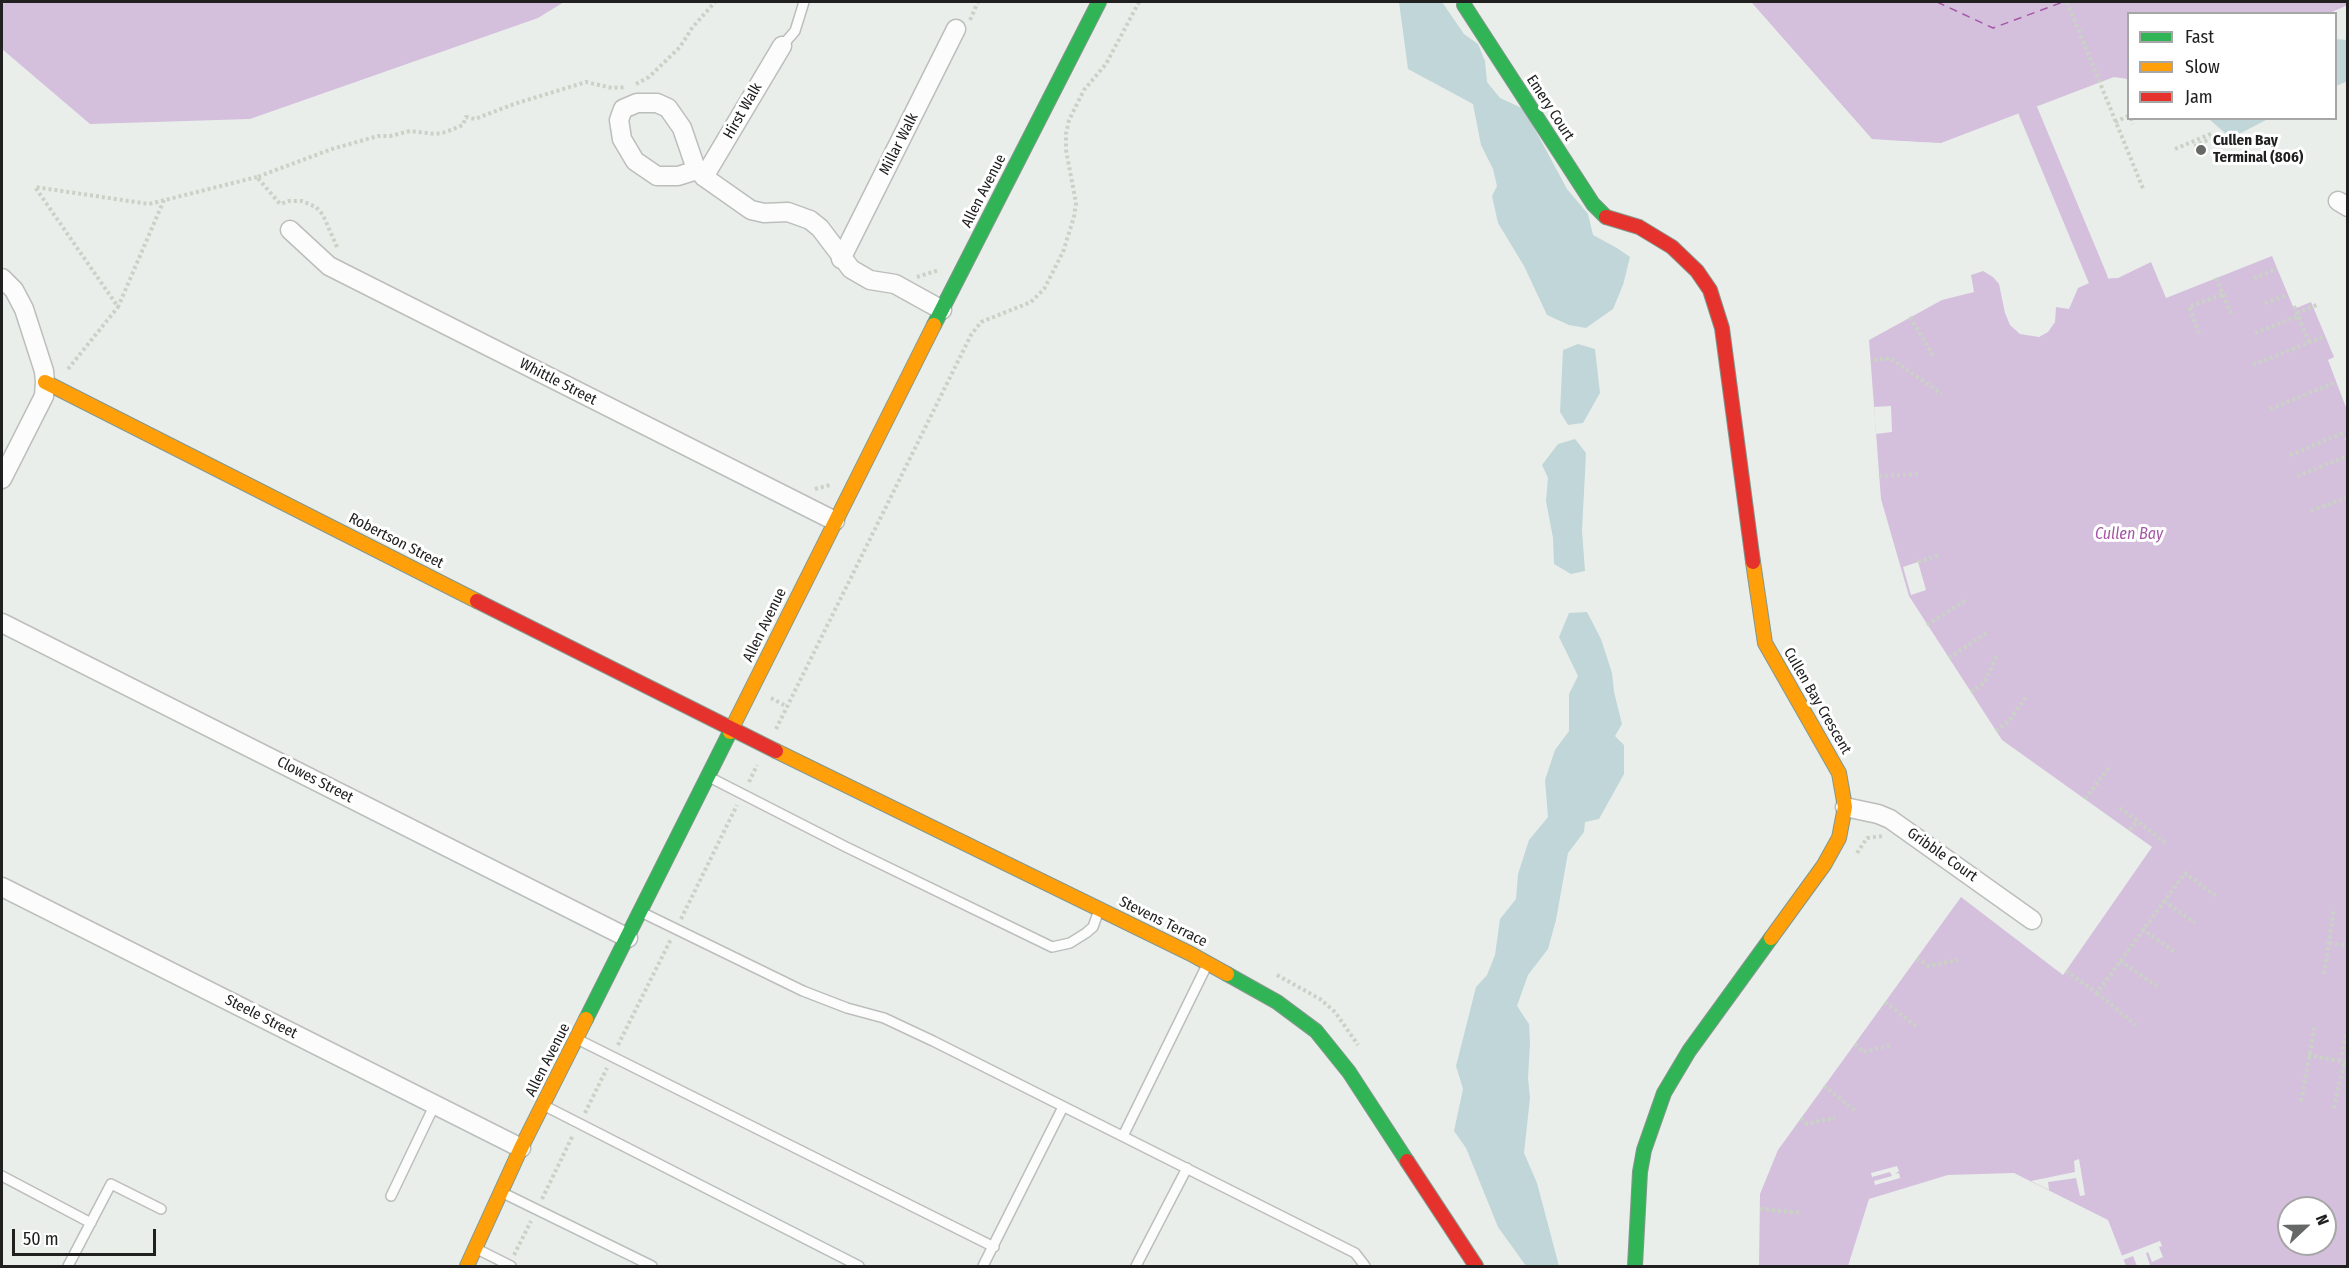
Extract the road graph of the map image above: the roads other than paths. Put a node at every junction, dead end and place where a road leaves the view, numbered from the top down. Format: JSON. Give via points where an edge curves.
{"nodes":[{"id":1,"x":804,"y":2,"type":"edge"},
{"id":2,"x":1099,"y":2,"type":"edge"},
{"id":3,"x":1464,"y":5,"type":"dead end"},
{"id":4,"x":956,"y":29,"type":"dead end"},
{"id":5,"x":782,"y":46,"type":"joint"},
{"id":6,"x":701,"y":174,"type":"junction"},
{"id":7,"x":1616,"y":222,"type":"joint"},
{"id":8,"x":290,"y":230,"type":"dead end"},
{"id":9,"x":841,"y":259,"type":"junction"},
{"id":10,"x":2,"y":278,"type":"edge"},
{"id":11,"x":942,"y":310,"type":"junction"},
{"id":12,"x":45,"y":379,"type":"junction"},
{"id":13,"x":2,"y":479,"type":"edge"},
{"id":14,"x":835,"y":521,"type":"junction"},
{"id":15,"x":2,"y":622,"type":"edge"},
{"id":16,"x":732,"y":730,"type":"junction"},
{"id":17,"x":708,"y":776,"type":"junction"},
{"id":18,"x":1845,"y":807,"type":"junction"},
{"id":19,"x":2,"y":887,"type":"edge"},
{"id":20,"x":1099,"y":909,"type":"junction"},
{"id":21,"x":641,"y":912,"type":"junction"},
{"id":22,"x":2032,"y":920,"type":"dead end"},
{"id":23,"x":628,"y":938,"type":"junction"},
{"id":24,"x":1209,"y":963,"type":"junction"},
{"id":25,"x":576,"y":1039,"type":"junction"},
{"id":26,"x":435,"y":1104,"type":"junction"},
{"id":27,"x":543,"y":1105,"type":"junction"},
{"id":28,"x":1063,"y":1107,"type":"junction"},
{"id":29,"x":1124,"y":1136,"type":"junction"},
{"id":30,"x":521,"y":1148,"type":"junction"},
{"id":31,"x":1187,"y":1168,"type":"junction"},
{"id":32,"x":2,"y":1176,"type":"edge"},
{"id":33,"x":501,"y":1192,"type":"junction"},
{"id":34,"x":391,"y":1196,"type":"dead end"},
{"id":35,"x":161,"y":1209,"type":"dead end"},
{"id":36,"x":91,"y":1223,"type":"junction"},
{"id":37,"x":994,"y":1247,"type":"junction"},
{"id":38,"x":475,"y":1248,"type":"junction"},
{"id":39,"x":68,"y":1266,"type":"edge"},
{"id":40,"x":467,"y":1266,"type":"edge"},
{"id":41,"x":510,"y":1266,"type":"edge"},
{"id":42,"x":652,"y":1266,"type":"edge"},
{"id":43,"x":859,"y":1266,"type":"edge"},
{"id":44,"x":983,"y":1266,"type":"edge"},
{"id":45,"x":1136,"y":1266,"type":"edge"},
{"id":46,"x":1365,"y":1266,"type":"edge"},
{"id":47,"x":1476,"y":1266,"type":"edge"},
{"id":48,"x":1635,"y":1266,"type":"edge"}],
"edges":[{"from":1,"to":5,"type":"lane","via":[[795,31]]},
{"from":2,"to":11,"type":"street","name":"Allen Avenue"},
{"from":3,"to":7,"type":"street","name":"Emery Court","via":[[1593,204]]},
{"from":4,"to":9,"type":"street","name":"Millar Walk"},
{"from":5,"to":6,"type":"street","name":"Hirst Walk"},
{"from":6,"to":6,"type":"street","via":[[682,128],[668,108],[657,103],[637,103],[623,109],[619,120],[622,139],[635,161],[657,176]]},
{"from":6,"to":9,"type":"street","via":[[751,210],[788,212],[810,220]]},
{"from":7,"to":18,"type":"street","name":"Cullen Bay Crescent","via":[[1648,231],[1682,255],[1703,279],[1715,303],[1722,328],[1765,642],[1839,773]]},
{"from":8,"to":14,"type":"street","name":"Whittle Street","via":[[329,266]]},
{"from":9,"to":11,"type":"street","via":[[857,274],[895,284]]},
{"from":10,"to":12,"type":"street","via":[[24,309]]},
{"from":11,"to":14,"type":"street","name":"Allen Avenue"},
{"from":12,"to":13,"type":"street","via":[[44,396]]},
{"from":12,"to":16,"type":"street","name":"Robertson Street"},
{"from":14,"to":16,"type":"street","name":"Allen Avenue"},
{"from":15,"to":23,"type":"street","name":"Clowes Street"},
{"from":16,"to":17,"type":"street","name":"Allen Avenue"},
{"from":16,"to":20,"type":"street","name":"Stevens Terrace"},
{"from":17,"to":20,"type":"lane","via":[[1052,947],[1070,943],[1086,933]]},
{"from":17,"to":21,"type":"street","name":"Allen Avenue"},
{"from":18,"to":22,"type":"street","name":"Gribble Court","via":[[1890,819]]},
{"from":18,"to":48,"type":"street","name":"Cullen Bay Crescent","via":[[1839,838],[1824,865],[1689,1051],[1664,1094],[1640,1172]]},
{"from":19,"to":26,"type":"street","name":"Steele Street"},
{"from":20,"to":24,"type":"street","name":"Stevens Terrace"},
{"from":21,"to":23,"type":"street","name":"Allen Avenue"},
{"from":21,"to":28,"type":"lane","via":[[803,991],[885,1018]]},
{"from":23,"to":25,"type":"street","name":"Allen Avenue"},
{"from":24,"to":29,"type":"lane"},
{"from":24,"to":47,"type":"street","name":"Stevens Terrace","via":[[1277,1002],[1316,1031],[1355,1081]]},
{"from":25,"to":27,"type":"street","name":"Allen Avenue"},
{"from":25,"to":37,"type":"lane"},
{"from":26,"to":30,"type":"street","name":"Steele Street"},
{"from":26,"to":34,"type":"lane"},
{"from":27,"to":30,"type":"street","name":"Allen Avenue"},
{"from":27,"to":43,"type":"lane"},
{"from":28,"to":29,"type":"lane"},
{"from":28,"to":37,"type":"lane"},
{"from":29,"to":31,"type":"lane"},
{"from":30,"to":33,"type":"street","name":"Allen Avenue"},
{"from":31,"to":45,"type":"lane"},
{"from":31,"to":46,"type":"lane","via":[[1355,1253]]},
{"from":32,"to":36,"type":"lane"},
{"from":33,"to":38,"type":"street","name":"Allen Avenue"},
{"from":33,"to":42,"type":"lane"},
{"from":35,"to":36,"type":"lane","via":[[111,1184]]},
{"from":36,"to":39,"type":"lane"},
{"from":37,"to":44,"type":"lane"},
{"from":38,"to":40,"type":"street","name":"Allen Avenue"},
{"from":38,"to":41,"type":"lane"}]}
